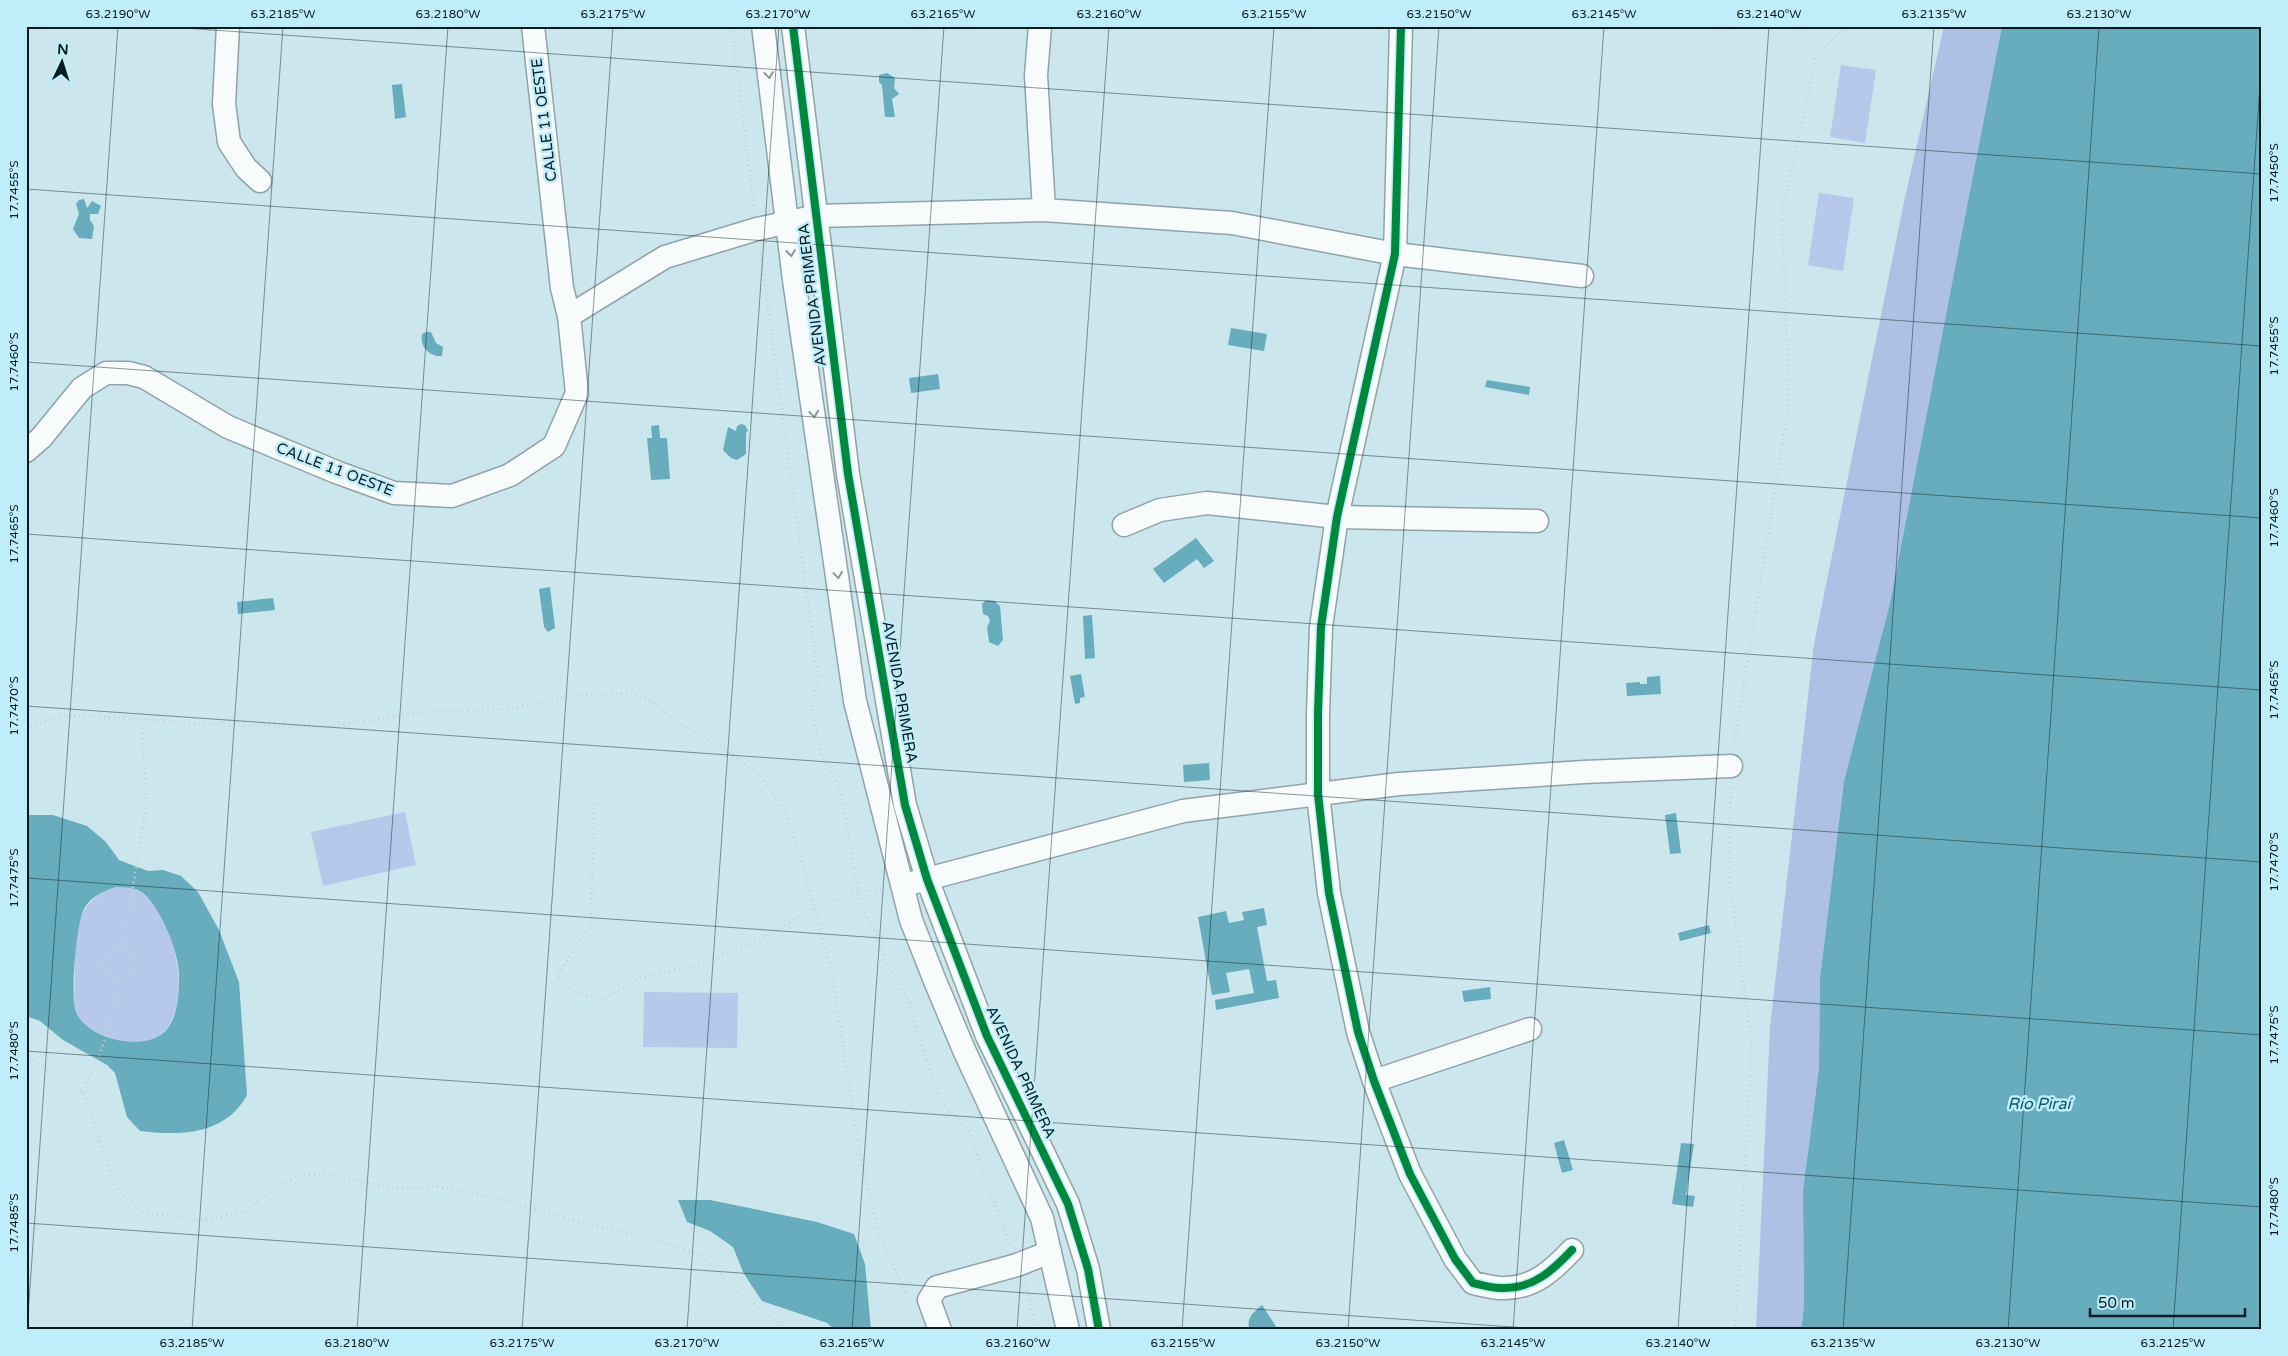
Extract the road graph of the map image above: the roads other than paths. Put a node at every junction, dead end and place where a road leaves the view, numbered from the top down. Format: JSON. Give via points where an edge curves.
{"nodes":[{"id":1,"x":228,"y":26,"type":"edge"},
{"id":2,"x":533,"y":26,"type":"edge"},
{"id":3,"x":763,"y":26,"type":"edge"},
{"id":4,"x":793,"y":26,"type":"edge"},
{"id":5,"x":1040,"y":26,"type":"edge"},
{"id":6,"x":1401,"y":26,"type":"edge"},
{"id":7,"x":260,"y":181,"type":"dead end"},
{"id":8,"x":1044,"y":210,"type":"junction"},
{"id":9,"x":817,"y":216,"type":"junction"},
{"id":10,"x":788,"y":222,"type":"junction"},
{"id":11,"x":1395,"y":254,"type":"junction"},
{"id":12,"x":1582,"y":276,"type":"dead end"},
{"id":13,"x":569,"y":316,"type":"junction"},
{"id":14,"x":26,"y":451,"type":"edge"},
{"id":15,"x":1337,"y":517,"type":"junction"},
{"id":16,"x":1537,"y":521,"type":"dead end"},
{"id":17,"x":1124,"y":525,"type":"dead end"},
{"id":18,"x":1731,"y":766,"type":"road end"},
{"id":19,"x":1318,"y":794,"type":"junction"},
{"id":20,"x":927,"y":879,"type":"junction"},
{"id":21,"x":901,"y":886,"type":"junction"},
{"id":22,"x":1530,"y":1029,"type":"dead end"},
{"id":23,"x":1374,"y":1081,"type":"junction"},
{"id":24,"x":1572,"y":1250,"type":"dead end"},
{"id":25,"x":1050,"y":1252,"type":"junction"},
{"id":26,"x":940,"y":1330,"type":"edge"},
{"id":27,"x":1068,"y":1330,"type":"edge"},
{"id":28,"x":1099,"y":1330,"type":"edge"}],
"edges":[{"from":1,"to":7,"type":"street","via":[[224,104],[229,142],[246,168]]},
{"from":2,"to":13,"type":"street","name":"CALLE 11 OESTE","via":[[562,288]]},
{"from":3,"to":10,"type":"street","name":"AVENIDA PRIMERA","one_way":true},
{"from":4,"to":9,"type":"street","name":"AVENIDA PRIMERA"},
{"from":5,"to":8,"type":"street","via":[[1036,75]]},
{"from":6,"to":11,"type":"street"},
{"from":8,"to":9,"type":"street"},
{"from":8,"to":11,"type":"street","via":[[1232,223]]},
{"from":9,"to":10,"type":"street"},
{"from":9,"to":20,"type":"street","name":"AVENIDA PRIMERA","via":[[848,474],[905,805]]},
{"from":10,"to":13,"type":"street","via":[[665,257]]},
{"from":10,"to":21,"type":"street","name":"AVENIDA PRIMERA","one_way":true,"via":[[856,701]]},
{"from":11,"to":12,"type":"street"},
{"from":11,"to":15,"type":"street"},
{"from":13,"to":14,"type":"street","name":"CALLE 11 OESTE","via":[[577,393],[554,446],[510,475],[452,496],[394,494],[336,472],[228,428],[144,377],[128,373],[106,373],[82,388],[41,438]]},
{"from":15,"to":16,"type":"street"},
{"from":15,"to":17,"type":"street","via":[[1207,503],[1160,510]]},
{"from":15,"to":19,"type":"street","via":[[1322,626]]},
{"from":18,"to":19,"type":"street","via":[[1399,784]]},
{"from":19,"to":20,"type":"street","via":[[1183,811]]},
{"from":19,"to":23,"type":"street","via":[[1329,893],[1358,1032]]},
{"from":20,"to":21,"type":"street"},
{"from":20,"to":28,"type":"street","name":"AVENIDA PRIMERA","via":[[987,1036],[1068,1204],[1088,1269]]},
{"from":21,"to":25,"type":"street","name":"AVENIDA PRIMERA","via":[[934,981],[1042,1218]]},
{"from":22,"to":23,"type":"street"},
{"from":23,"to":24,"type":"street","via":[[1410,1174],[1455,1259],[1473,1283],[1505,1288],[1534,1282],[1553,1270]]},
{"from":25,"to":26,"type":"street","via":[[1017,1265],[937,1286],[929,1300]]},
{"from":25,"to":27,"type":"street","name":"AVENIDA PRIMERA"}]}
